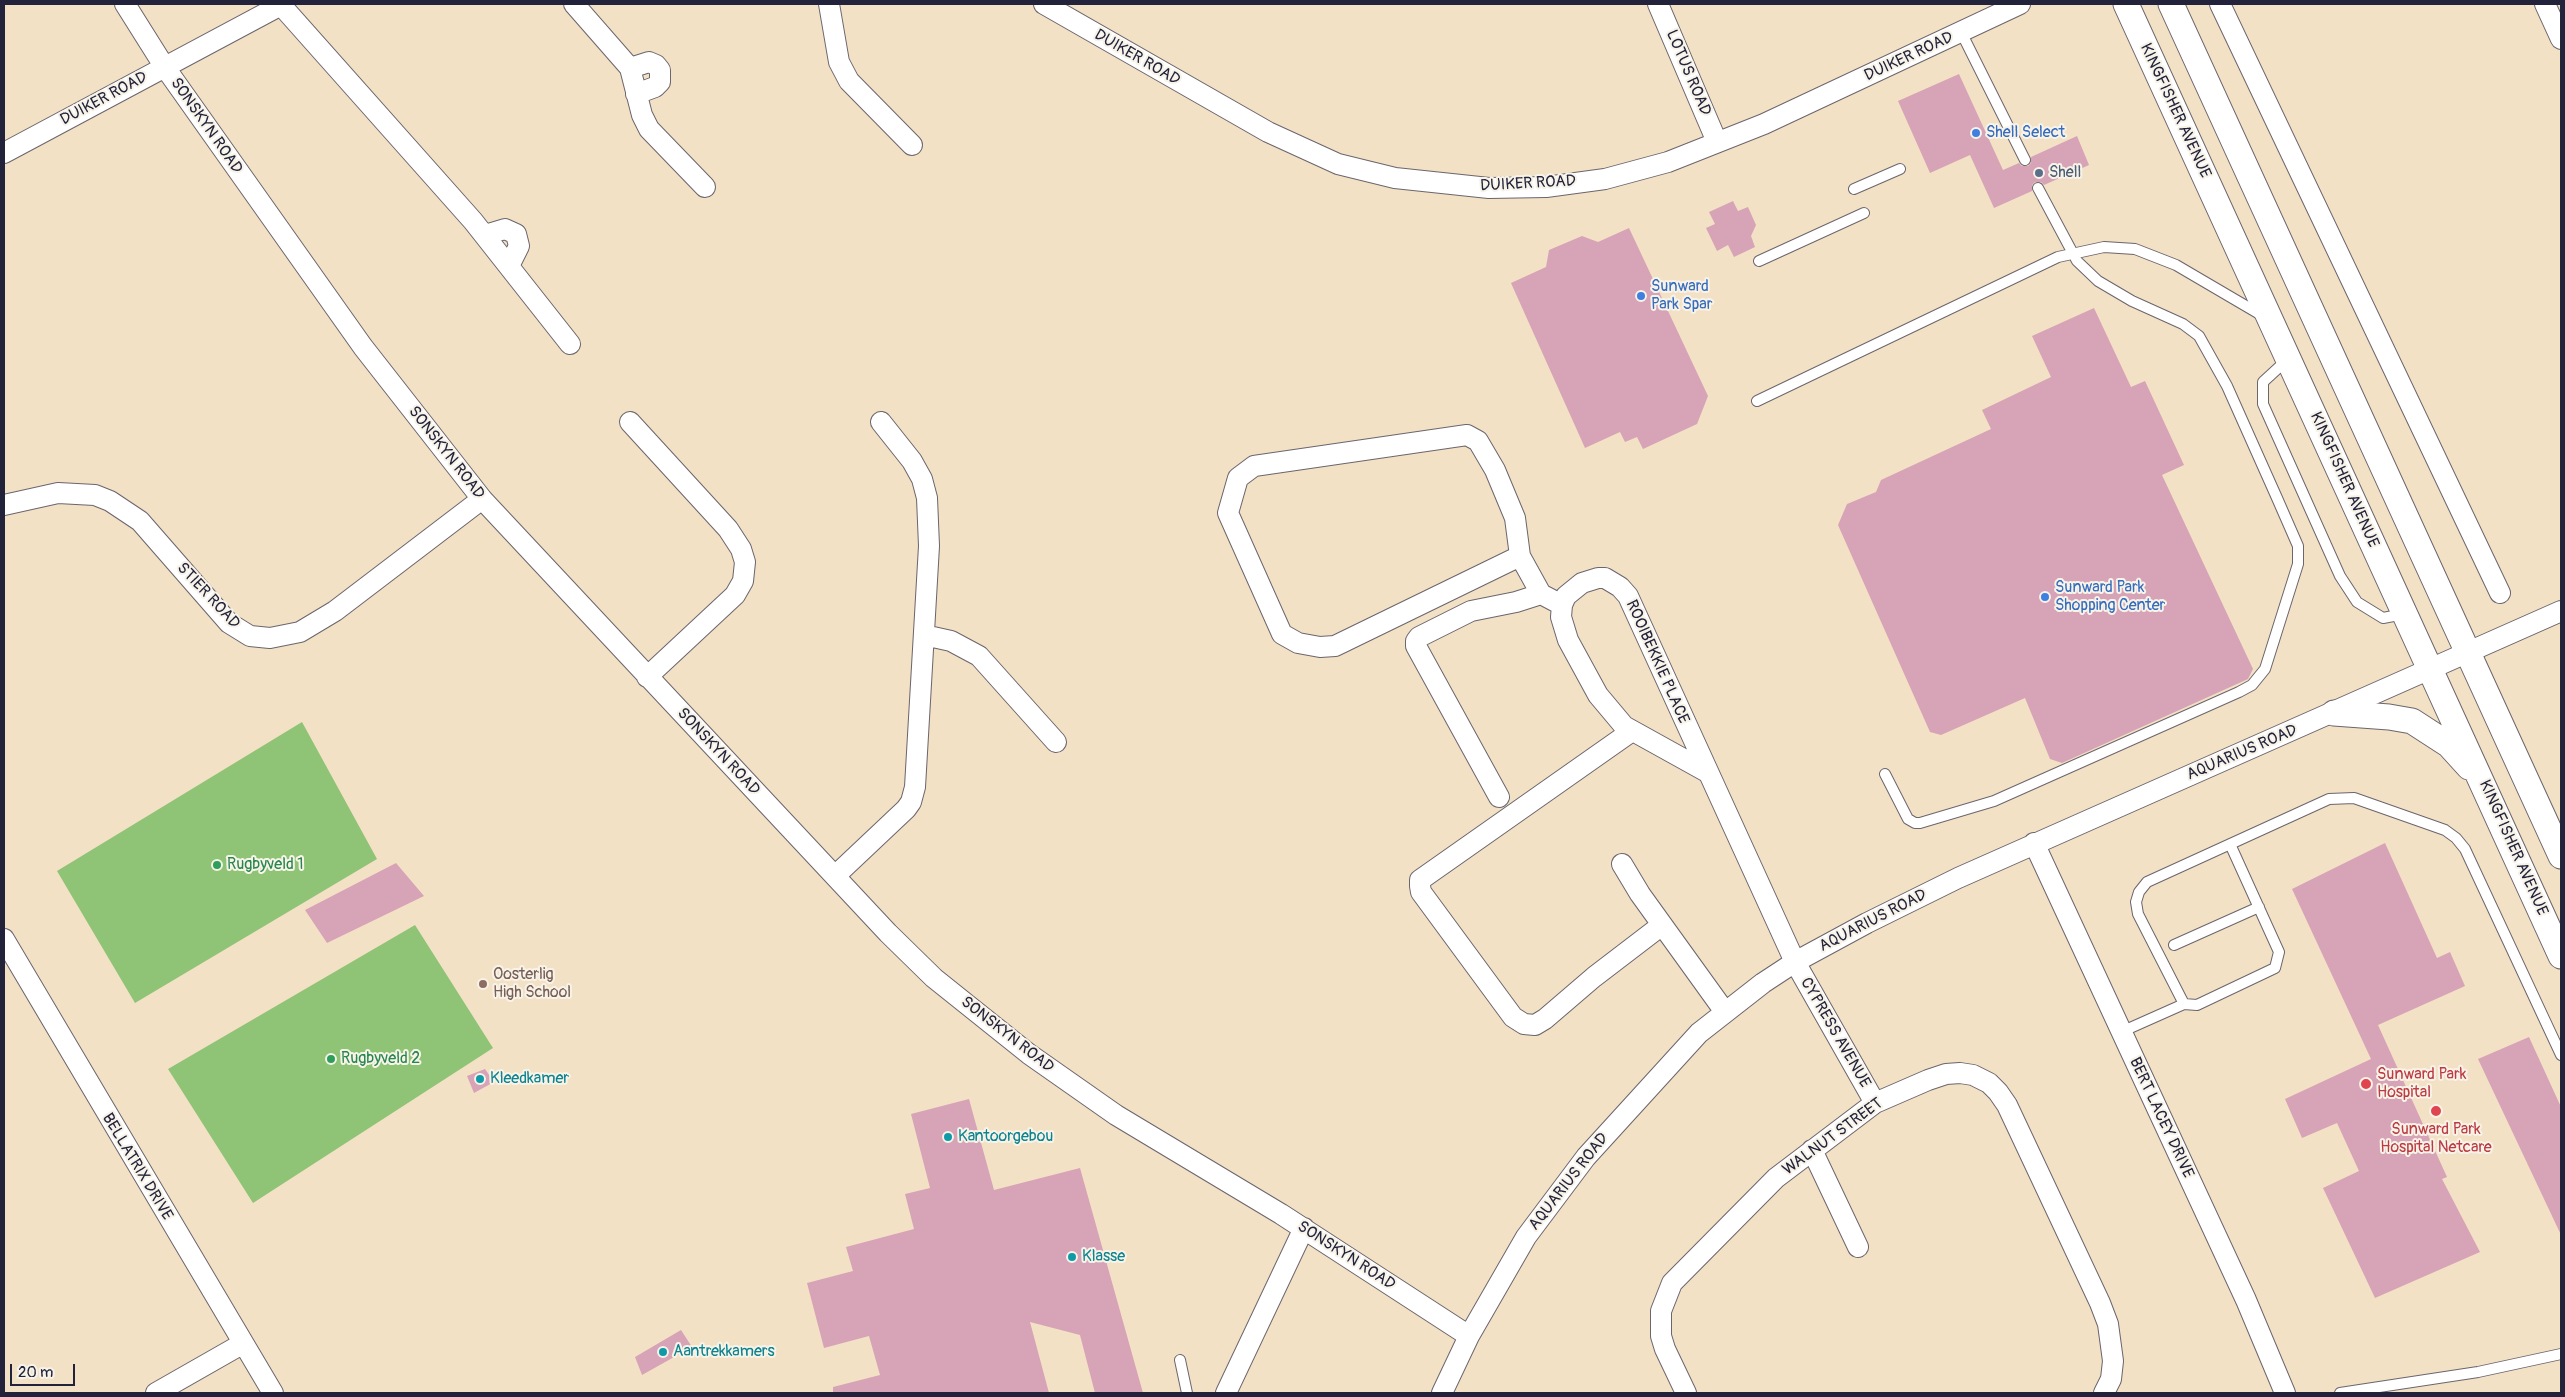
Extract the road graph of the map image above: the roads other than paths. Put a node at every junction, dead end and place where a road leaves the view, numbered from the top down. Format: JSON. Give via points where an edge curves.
{"nodes":[{"id":1,"x":125,"y":4,"type":"edge"},
{"id":2,"x":282,"y":4,"type":"edge"},
{"id":3,"x":574,"y":4,"type":"edge"},
{"id":4,"x":829,"y":4,"type":"edge"},
{"id":5,"x":1044,"y":4,"type":"edge"},
{"id":6,"x":1658,"y":4,"type":"edge"},
{"id":7,"x":2020,"y":4,"type":"edge"},
{"id":8,"x":2126,"y":4,"type":"edge"},
{"id":9,"x":2171,"y":4,"type":"edge"},
{"id":10,"x":2220,"y":4,"type":"edge"},
{"id":11,"x":2545,"y":4,"type":"edge"},
{"id":12,"x":1961,"y":32,"type":"junction"},
{"id":13,"x":2561,"y":39,"type":"edge"},
{"id":14,"x":164,"y":66,"type":"junction"},
{"id":15,"x":630,"y":68,"type":"junction"},
{"id":16,"x":636,"y":94,"type":"junction"},
{"id":17,"x":1717,"y":142,"type":"junction"},
{"id":18,"x":912,"y":145,"type":"dead end"},
{"id":19,"x":4,"y":153,"type":"edge"},
{"id":20,"x":2024,"y":160,"type":"dead end"},
{"id":21,"x":1900,"y":169,"type":"dead end"},
{"id":22,"x":705,"y":187,"type":"dead end"},
{"id":23,"x":2038,"y":188,"type":"dead end"},
{"id":24,"x":1854,"y":189,"type":"dead end"},
{"id":25,"x":1864,"y":213,"type":"dead end"},
{"id":26,"x":2072,"y":253,"type":"junction"},
{"id":27,"x":1759,"y":261,"type":"dead end"},
{"id":28,"x":2270,"y":320,"type":"junction"},
{"id":29,"x":570,"y":344,"type":"dead end"},
{"id":30,"x":2289,"y":358,"type":"junction"},
{"id":31,"x":1757,"y":401,"type":"dead end"},
{"id":32,"x":630,"y":422,"type":"dead end"},
{"id":33,"x":881,"y":422,"type":"dead end"},
{"id":34,"x":482,"y":499,"type":"junction"},
{"id":35,"x":4,"y":506,"type":"edge"},
{"id":36,"x":1520,"y":556,"type":"junction"},
{"id":37,"x":2500,"y":593,"type":"dead end"},
{"id":38,"x":1541,"y":594,"type":"junction"},
{"id":39,"x":1562,"y":605,"type":"junction"},
{"id":40,"x":2561,"y":611,"type":"edge"},
{"id":41,"x":2405,"y":614,"type":"junction"},
{"id":42,"x":924,"y":635,"type":"junction"},
{"id":43,"x":2468,"y":652,"type":"junction"},
{"id":44,"x":2431,"y":669,"type":"junction"},
{"id":45,"x":647,"y":677,"type":"junction"},
{"id":46,"x":2334,"y":713,"type":"junction"},
{"id":47,"x":1632,"y":731,"type":"junction"},
{"id":48,"x":1056,"y":742,"type":"dead end"},
{"id":49,"x":1707,"y":772,"type":"junction"},
{"id":50,"x":1885,"y":774,"type":"dead end"},
{"id":51,"x":2483,"y":782,"type":"junction"},
{"id":52,"x":1499,"y":797,"type":"dead end"},
{"id":53,"x":2034,"y":844,"type":"junction"},
{"id":54,"x":2230,"y":844,"type":"junction"},
{"id":55,"x":2561,"y":856,"type":"edge"},
{"id":56,"x":1622,"y":864,"type":"dead end"},
{"id":57,"x":835,"y":876,"type":"junction"},
{"id":58,"x":2259,"y":906,"type":"junction"},
{"id":59,"x":1662,"y":925,"type":"junction"},
{"id":60,"x":4,"y":939,"type":"edge"},
{"id":61,"x":2174,"y":945,"type":"dead end"},
{"id":62,"x":2561,"y":956,"type":"edge"},
{"id":63,"x":1795,"y":962,"type":"junction"},
{"id":64,"x":2184,"y":1004,"type":"junction"},
{"id":65,"x":1725,"y":1012,"type":"junction"},
{"id":66,"x":2122,"y":1032,"type":"junction"},
{"id":67,"x":2561,"y":1056,"type":"edge"},
{"id":68,"x":1875,"y":1103,"type":"junction"},
{"id":69,"x":1812,"y":1150,"type":"junction"},
{"id":70,"x":1304,"y":1228,"type":"junction"},
{"id":71,"x":1858,"y":1247,"type":"dead end"},
{"id":72,"x":1469,"y":1336,"type":"junction"},
{"id":73,"x":242,"y":1344,"type":"junction"},
{"id":74,"x":2561,"y":1354,"type":"edge"},
{"id":75,"x":1180,"y":1360,"type":"dead end"},
{"id":76,"x":156,"y":1393,"type":"edge"},
{"id":77,"x":273,"y":1393,"type":"edge"},
{"id":78,"x":1187,"y":1393,"type":"edge"},
{"id":79,"x":1226,"y":1393,"type":"edge"},
{"id":80,"x":1442,"y":1393,"type":"edge"},
{"id":81,"x":1686,"y":1393,"type":"edge"},
{"id":82,"x":2104,"y":1393,"type":"edge"},
{"id":83,"x":2285,"y":1393,"type":"edge"},
{"id":84,"x":2340,"y":1393,"type":"edge"}],
"edges":[{"from":1,"to":14,"type":"street","name":"SONSKYN ROAD"},
{"from":2,"to":14,"type":"street","name":"DUIKER ROAD"},
{"from":2,"to":29,"type":"street","via":[[485,235],[505,229],[516,234],[519,246],[509,266]]},
{"from":3,"to":15,"type":"street"},
{"from":4,"to":18,"type":"street","via":[[839,62],[848,81]]},
{"from":5,"to":17,"type":"street","name":"DUIKER ROAD","via":[[1268,132],[1338,164],[1395,178],[1489,188],[1546,187],[1605,179],[1668,162]]},
{"from":6,"to":17,"type":"street","name":"LOTUS ROAD"},
{"from":7,"to":12,"type":"street","name":"DUIKER ROAD"},
{"from":8,"to":28,"type":"street","name":"KINGFISHER AVENUE"},
{"from":9,"to":43,"type":"street"},
{"from":10,"to":37,"type":"street"},
{"from":11,"to":13,"type":"street"},
{"from":12,"to":17,"type":"street","name":"DUIKER ROAD","via":[[1764,124]]},
{"from":12,"to":20,"type":"lane"},
{"from":14,"to":19,"type":"street","name":"DUIKER ROAD"},
{"from":14,"to":34,"type":"street","name":"SONSKYN ROAD","via":[[363,347]]},
{"from":15,"to":16,"type":"street"},
{"from":15,"to":16,"type":"street","via":[[649,62],[660,70],[660,82],[655,87]]},
{"from":16,"to":22,"type":"street","via":[[649,129]]},
{"from":21,"to":24,"type":"lane"},
{"from":23,"to":26,"type":"lane"},
{"from":25,"to":27,"type":"lane"},
{"from":26,"to":28,"type":"lane","via":[[2121,246],[2150,254],[2176,265]]},
{"from":26,"to":31,"type":"lane"},
{"from":26,"to":50,"type":"lane","via":[[2113,291],[2174,320],[2199,336],[2228,386],[2298,546],[2298,564],[2265,669],[2252,685],[2239,692],[1994,800],[1920,824],[1908,818]]},
{"from":28,"to":30,"type":"street","name":"KINGFISHER AVENUE"},
{"from":30,"to":41,"type":"street","name":"KINGFISHER AVENUE"},
{"from":30,"to":41,"type":"lane","via":[[2262,382],[2262,404],[2340,576],[2357,602],[2384,618]]},
{"from":32,"to":45,"type":"street","via":[[728,529],[745,562],[743,581],[735,595]]},
{"from":33,"to":42,"type":"street","via":[[912,461],[922,479],[927,498],[929,546]]},
{"from":34,"to":35,"type":"street","name":"STIER ROAD","via":[[322,620],[300,632],[270,638],[250,636],[229,623],[140,521],[110,501],[95,495],[58,493]]},
{"from":34,"to":45,"type":"street","name":"SONSKYN ROAD"},
{"from":36,"to":36,"type":"street","via":[[1336,646],[1320,647],[1298,643],[1282,634],[1228,513],[1238,478],[1254,466],[1467,435],[1478,441],[1495,470],[1515,518]]},
{"from":36,"to":38,"type":"street"},
{"from":38,"to":39,"type":"street"},
{"from":38,"to":52,"type":"street","via":[[1471,612],[1416,640],[1416,646]]},
{"from":39,"to":47,"type":"street","via":[[1563,630],[1580,665],[1608,709]]},
{"from":39,"to":49,"type":"street","name":"ROOIBEKKIE PLACE","via":[[1574,588],[1590,580],[1605,578],[1620,587],[1634,608]]},
{"from":40,"to":43,"type":"street","name":"AQUARIUS ROAD"},
{"from":41,"to":44,"type":"street","name":"KINGFISHER AVENUE"},
{"from":42,"to":48,"type":"street","via":[[951,641],[979,656]]},
{"from":42,"to":57,"type":"street","via":[[915,787],[911,802]]},
{"from":43,"to":44,"type":"street","name":"AQUARIUS ROAD"},
{"from":43,"to":55,"type":"street"},
{"from":44,"to":46,"type":"street","name":"AQUARIUS ROAD"},
{"from":44,"to":51,"type":"street","name":"KINGFISHER AVENUE"},
{"from":45,"to":57,"type":"street","name":"SONSKYN ROAD"},
{"from":46,"to":51,"type":"street","via":[[2412,722],[2449,745]]},
{"from":46,"to":53,"type":"street","name":"AQUARIUS ROAD"},
{"from":47,"to":49,"type":"street"},
{"from":47,"to":59,"type":"street","via":[[1420,880],[1420,886],[1421,892],[1513,1017],[1524,1024],[1535,1025],[1545,1019],[1594,976]]},
{"from":49,"to":63,"type":"street","name":"ROOIBEKKIE PLACE"},
{"from":51,"to":62,"type":"street","name":"KINGFISHER AVENUE"},
{"from":53,"to":63,"type":"street","name":"AQUARIUS ROAD","via":[[1884,915]]},
{"from":53,"to":66,"type":"street","name":"BERT LACEY DRIVE"},
{"from":54,"to":58,"type":"lane"},
{"from":54,"to":64,"type":"lane","via":[[2147,882],[2136,902],[2138,914]]},
{"from":54,"to":67,"type":"lane","via":[[2330,799],[2354,798],[2445,830],[2465,849]]},
{"from":56,"to":59,"type":"street"},
{"from":57,"to":70,"type":"street","name":"SONSKYN ROAD","via":[[934,978],[1029,1054],[1116,1115]]},
{"from":58,"to":61,"type":"lane"},
{"from":58,"to":64,"type":"lane","via":[[2279,952],[2275,968],[2197,1005]]},
{"from":59,"to":65,"type":"street"},
{"from":60,"to":73,"type":"street","name":"BELLATRIX DRIVE"},
{"from":63,"to":65,"type":"street","name":"AQUARIUS ROAD"},
{"from":63,"to":68,"type":"street","name":"CYPRESS AVENUE"},
{"from":64,"to":66,"type":"lane"},
{"from":65,"to":72,"type":"street","name":"AQUARIUS ROAD","via":[[1699,1033],[1586,1157],[1526,1237]]},
{"from":66,"to":83,"type":"street","name":"BERT LACEY DRIVE","via":[[2246,1300]]},
{"from":68,"to":69,"type":"street","name":"WALNUT STREET"},
{"from":68,"to":82,"type":"street","name":"WALNUT STREET","via":[[1946,1074],[1973,1075],[1998,1092],[2007,1105],[2108,1324],[2113,1361],[2111,1379]]},
{"from":69,"to":71,"type":"street"},
{"from":69,"to":81,"type":"street","name":"WALNUT STREET","via":[[1744,1208],[1672,1283],[1661,1311],[1662,1336]]},
{"from":70,"to":72,"type":"street","name":"SONSKYN ROAD"},
{"from":70,"to":79,"type":"street"},
{"from":72,"to":80,"type":"street","name":"AQUARIUS ROAD"},
{"from":73,"to":76,"type":"street"},
{"from":73,"to":77,"type":"street","name":"BELLATRIX DRIVE"},
{"from":74,"to":84,"type":"lane","via":[[2478,1372]]},
{"from":75,"to":78,"type":"lane"}]}
